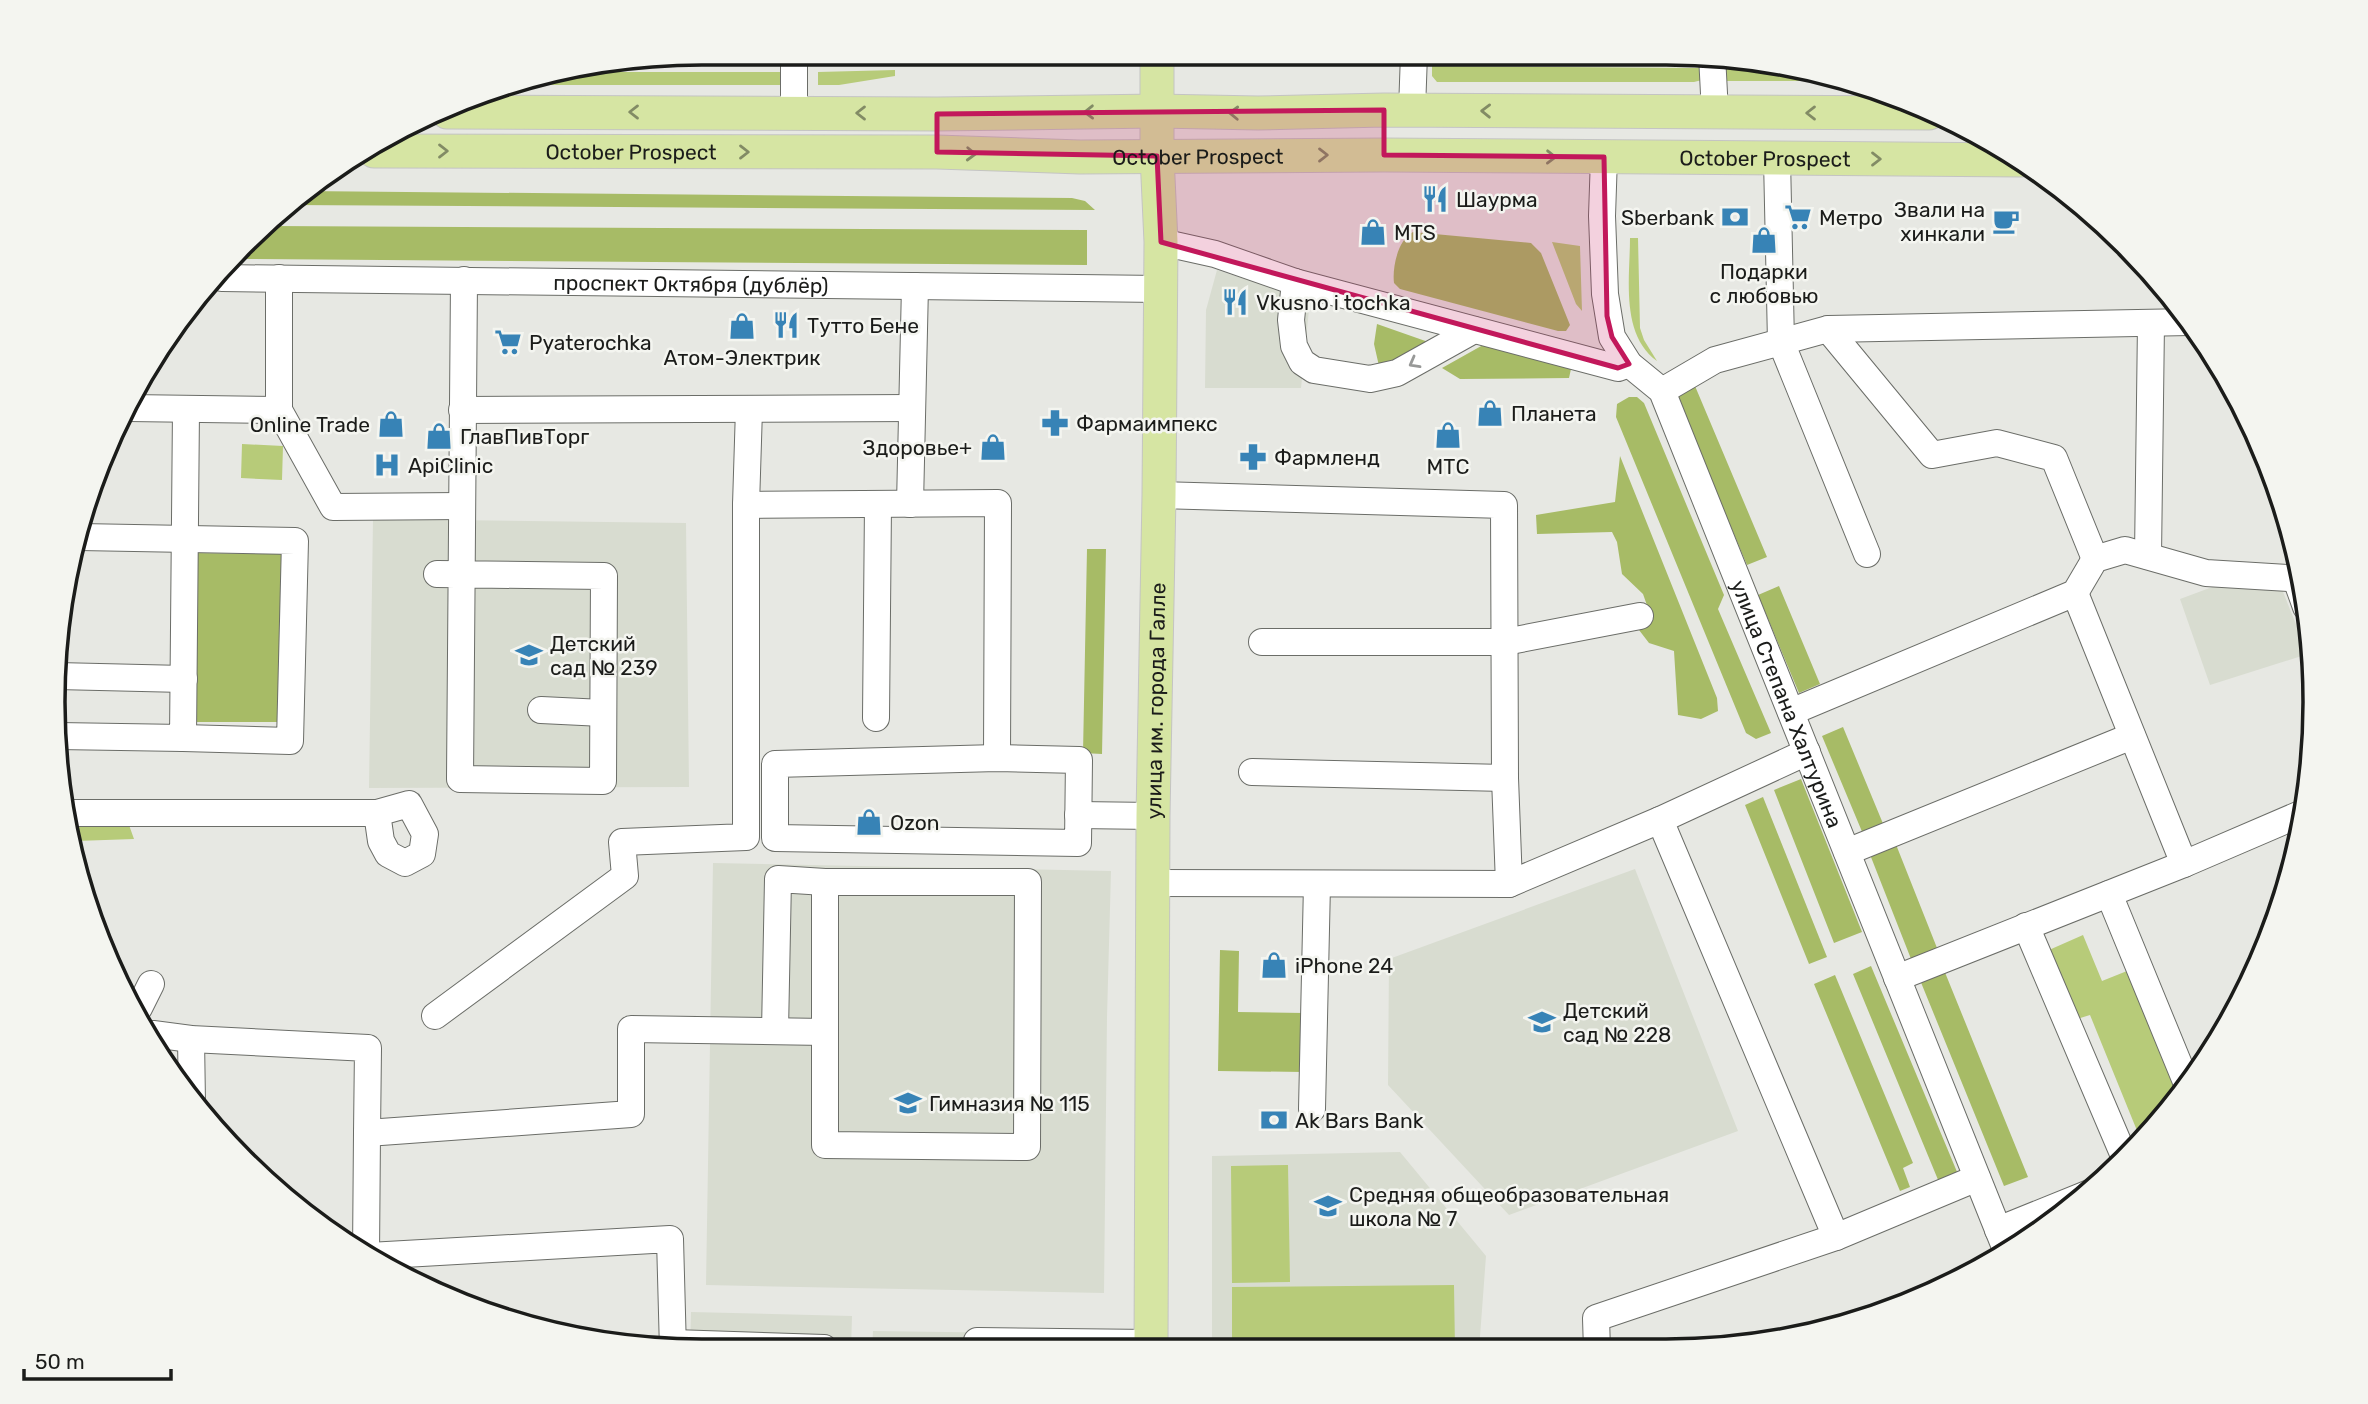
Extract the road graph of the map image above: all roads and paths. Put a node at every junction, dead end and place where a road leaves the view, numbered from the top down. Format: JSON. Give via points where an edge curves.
{"nodes":[{"id":1,"x":794,"y":65,"type":"edge"},
{"id":2,"x":1157,"y":65,"type":"edge"},
{"id":3,"x":1411,"y":65,"type":"edge"},
{"id":4,"x":1712,"y":66,"type":"edge"},
{"id":5,"x":1398,"y":110,"type":"junction"},
{"id":6,"x":1157,"y":111,"type":"junction"},
{"id":7,"x":461,"y":112,"type":"edge"},
{"id":8,"x":794,"y":113,"type":"junction"},
{"id":9,"x":1714,"y":113,"type":"junction"},
{"id":10,"x":937,"y":114,"type":"junction"},
{"id":11,"x":1912,"y":114,"type":"edge"},
{"id":12,"x":383,"y":150,"type":"edge"},
{"id":13,"x":937,"y":152,"type":"junction"},
{"id":14,"x":1384,"y":155,"type":"junction"},
{"id":15,"x":1157,"y":156,"type":"junction"},
{"id":16,"x":1604,"y":157,"type":"junction"},
{"id":17,"x":1777,"y":159,"type":"junction"},
{"id":18,"x":2001,"y":160,"type":"edge"},
{"id":19,"x":1161,"y":242,"type":"junction"},
{"id":20,"x":227,"y":278,"type":"edge"},
{"id":21,"x":279,"y":278,"type":"junction"},
{"id":22,"x":464,"y":281,"type":"junction"},
{"id":23,"x":1295,"y":282,"type":"junction"},
{"id":24,"x":915,"y":286,"type":"junction"},
{"id":25,"x":1160,"y":289,"type":"junction"},
{"id":26,"x":2177,"y":322,"type":"edge"},
{"id":27,"x":2151,"y":323,"type":"junction"},
{"id":28,"x":1828,"y":329,"type":"junction"},
{"id":29,"x":1474,"y":330,"type":"junction"},
{"id":30,"x":1781,"y":342,"type":"junction"},
{"id":31,"x":1629,"y":365,"type":"junction"},
{"id":32,"x":1662,"y":391,"type":"junction"},
{"id":33,"x":136,"y":408,"type":"edge"},
{"id":34,"x":912,"y":408,"type":"junction"},
{"id":35,"x":186,"y":409,"type":"junction"},
{"id":36,"x":749,"y":409,"type":"junction"},
{"id":37,"x":279,"y":410,"type":"junction"},
{"id":38,"x":462,"y":410,"type":"junction"},
{"id":39,"x":1159,"y":495,"type":"junction"},
{"id":40,"x":878,"y":504,"type":"junction"},
{"id":41,"x":910,"y":504,"type":"junction"},
{"id":42,"x":747,"y":505,"type":"junction"},
{"id":43,"x":462,"y":506,"type":"junction"},
{"id":44,"x":86,"y":537,"type":"edge"},
{"id":45,"x":185,"y":538,"type":"junction"},
{"id":46,"x":1867,"y":554,"type":"dead end"},
{"id":47,"x":2148,"y":556,"type":"junction"},
{"id":48,"x":2095,"y":559,"type":"junction"},
{"id":49,"x":449,"y":574,"type":"junction"},
{"id":50,"x":2291,"y":578,"type":"edge"},
{"id":51,"x":2075,"y":593,"type":"junction"},
{"id":52,"x":1640,"y":616,"type":"dead end"},
{"id":53,"x":1262,"y":642,"type":"dead end"},
{"id":54,"x":1505,"y":642,"type":"junction"},
{"id":55,"x":66,"y":676,"type":"edge"},
{"id":56,"x":184,"y":679,"type":"junction"},
{"id":57,"x":541,"y":710,"type":"dead end"},
{"id":58,"x":1791,"y":712,"type":"junction"},
{"id":59,"x":603,"y":713,"type":"junction"},
{"id":60,"x":876,"y":718,"type":"dead end"},
{"id":61,"x":66,"y":736,"type":"edge"},
{"id":62,"x":2132,"y":736,"type":"junction"},
{"id":63,"x":183,"y":738,"type":"junction"},
{"id":64,"x":1807,"y":752,"type":"junction"},
{"id":65,"x":997,"y":758,"type":"junction"},
{"id":66,"x":1252,"y":772,"type":"dead end"},
{"id":67,"x":1505,"y":778,"type":"junction"},
{"id":68,"x":75,"y":813,"type":"edge"},
{"id":69,"x":377,"y":813,"type":"dead end"},
{"id":70,"x":1078,"y":815,"type":"junction"},
{"id":71,"x":1153,"y":816,"type":"junction"},
{"id":72,"x":2292,"y":817,"type":"edge"},
{"id":73,"x":1660,"y":820,"type":"junction"},
{"id":74,"x":1027,"y":842,"type":"junction"},
{"id":75,"x":1847,"y":852,"type":"junction"},
{"id":76,"x":2184,"y":864,"type":"junction"},
{"id":77,"x":825,"y":882,"type":"junction"},
{"id":78,"x":1028,"y":882,"type":"junction"},
{"id":79,"x":1153,"y":883,"type":"junction"},
{"id":80,"x":1317,"y":884,"type":"junction"},
{"id":81,"x":1509,"y":884,"type":"junction"},
{"id":82,"x":2109,"y":894,"type":"junction"},
{"id":83,"x":2026,"y":926,"type":"junction"},
{"id":84,"x":1897,"y":978,"type":"junction"},
{"id":85,"x":151,"y":984,"type":"dead end"},
{"id":86,"x":141,"y":1004,"type":"edge"},
{"id":87,"x":435,"y":1016,"type":"dead end"},
{"id":88,"x":775,"y":1031,"type":"junction"},
{"id":89,"x":825,"y":1032,"type":"junction"},
{"id":90,"x":159,"y":1035,"type":"edge"},
{"id":91,"x":191,"y":1039,"type":"junction"},
{"id":92,"x":2183,"y":1074,"type":"edge"},
{"id":93,"x":192,"y":1084,"type":"edge"},
{"id":94,"x":1312,"y":1109,"type":"dead end"},
{"id":95,"x":367,"y":1133,"type":"junction"},
{"id":96,"x":2121,"y":1149,"type":"edge"},
{"id":97,"x":1977,"y":1178,"type":"junction"},
{"id":98,"x":2022,"y":1230,"type":"edge"},
{"id":99,"x":1836,"y":1237,"type":"junction"},
{"id":100,"x":2003,"y":1241,"type":"edge"},
{"id":101,"x":367,"y":1244,"type":"edge"},
{"id":102,"x":405,"y":1264,"type":"edge"},
{"id":103,"x":673,"y":1338,"type":"edge"},
{"id":104,"x":1151,"y":1339,"type":"edge"},
{"id":105,"x":1597,"y":1339,"type":"edge"}],
"edges":[{"from":1,"to":8,"type":"street"},
{"from":2,"to":6,"type":"main road","name":"улица им. города Галле"},
{"from":3,"to":5,"type":"street"},
{"from":4,"to":9,"type":"street"},
{"from":5,"to":6,"type":"main road","name":"October Prospect","one_way":true},
{"from":9,"to":5,"type":"main road","name":"October Prospect","one_way":true},
{"from":5,"to":14,"type":"main road"},
{"from":6,"to":10,"type":"main road","name":"October Prospect","one_way":true},
{"from":6,"to":15,"type":"main road","name":"улица им. города Галле"},
{"from":8,"to":7,"type":"main road","name":"October Prospect","one_way":true},
{"from":10,"to":8,"type":"main road","name":"October Prospect","one_way":true},
{"from":11,"to":9,"type":"main road","name":"October Prospect","one_way":true},
{"from":10,"to":13,"type":"main road"},
{"from":12,"to":13,"type":"main road","name":"October Prospect","one_way":true},
{"from":13,"to":15,"type":"main road","name":"October Prospect","one_way":true},
{"from":15,"to":14,"type":"main road","name":"October Prospect","one_way":true},
{"from":14,"to":16,"type":"main road","name":"October Prospect","one_way":true},
{"from":15,"to":19,"type":"main road","name":"улица им. города Галле"},
{"from":16,"to":17,"type":"main road","name":"October Prospect"},
{"from":16,"to":31,"type":"street","name":"улица Степана Халтурина","via":[[1607,316],[1612,337]]},
{"from":17,"to":18,"type":"main road","name":"October Prospect","one_way":true},
{"from":17,"to":30,"type":"street"},
{"from":19,"to":23,"type":"street","via":[[1215,254]]},
{"from":19,"to":25,"type":"main road","name":"улица им. города Галле"},
{"from":20,"to":21,"type":"street","name":"проспект Октября (дублёр)"},
{"from":21,"to":22,"type":"street","name":"проспект Октября (дублёр)"},
{"from":21,"to":37,"type":"street"},
{"from":22,"to":24,"type":"street","name":"проспект Октября (дублёр)"},
{"from":22,"to":38,"type":"street"},
{"from":23,"to":29,"type":"street"},
{"from":29,"to":23,"type":"street","one_way":true,"via":[[1397,373],[1370,379],[1314,370],[1302,362],[1294,346]]},
{"from":24,"to":25,"type":"street","name":"проспект Октября (дублёр)"},
{"from":24,"to":34,"type":"street"},
{"from":25,"to":39,"type":"main road","name":"улица им. города Галле"},
{"from":26,"to":27,"type":"street"},
{"from":27,"to":28,"type":"street"},
{"from":27,"to":47,"type":"street"},
{"from":28,"to":30,"type":"street"},
{"from":28,"to":48,"type":"street","via":[[1932,455],[1997,443],[2054,458]]},
{"from":29,"to":31,"type":"street","via":[[1618,368]]},
{"from":30,"to":32,"type":"street","via":[[1715,360]]},
{"from":30,"to":46,"type":"street"},
{"from":31,"to":32,"type":"street","name":"улица Степана Халтурина"},
{"from":32,"to":58,"type":"street","name":"улица Степана Халтурина"},
{"from":33,"to":35,"type":"street"},
{"from":34,"to":36,"type":"street"},
{"from":34,"to":41,"type":"street"},
{"from":35,"to":37,"type":"street"},
{"from":35,"to":45,"type":"street"},
{"from":36,"to":38,"type":"street"},
{"from":36,"to":42,"type":"street"},
{"from":37,"to":43,"type":"street","via":[[333,507]]},
{"from":38,"to":43,"type":"street"},
{"from":39,"to":54,"type":"street","via":[[1504,505]]},
{"from":39,"to":71,"type":"main road","name":"улица им. города Галле"},
{"from":40,"to":41,"type":"street"},
{"from":40,"to":42,"type":"street"},
{"from":40,"to":60,"type":"street"},
{"from":41,"to":65,"type":"street","via":[[999,503]]},
{"from":42,"to":87,"type":"street","via":[[747,837],[622,842],[625,876]]},
{"from":43,"to":49,"type":"street"},
{"from":44,"to":45,"type":"street"},
{"from":45,"to":56,"type":"street"},
{"from":45,"to":63,"type":"street","via":[[295,541],[290,741]]},
{"from":47,"to":48,"type":"street","via":[[2125,550]]},
{"from":47,"to":50,"type":"street","via":[[2206,573]]},
{"from":48,"to":51,"type":"street"},
{"from":49,"to":59,"type":"street","via":[[604,576]]},
{"from":49,"to":59,"type":"street","via":[[460,779],[603,780]]},
{"from":51,"to":58,"type":"street"},
{"from":51,"to":62,"type":"street"},
{"from":52,"to":54,"type":"street"},
{"from":53,"to":54,"type":"street"},
{"from":54,"to":67,"type":"street"},
{"from":55,"to":56,"type":"street"},
{"from":56,"to":63,"type":"street"},
{"from":57,"to":59,"type":"street"},
{"from":58,"to":64,"type":"street","name":"улица Степана Халтурина"},
{"from":61,"to":63,"type":"street"},
{"from":62,"to":75,"type":"street"},
{"from":62,"to":76,"type":"street"},
{"from":64,"to":73,"type":"street"},
{"from":64,"to":75,"type":"street","name":"улица Степана Халтурина"},
{"from":65,"to":70,"type":"street","via":[[1079,760]]},
{"from":65,"to":74,"type":"street","via":[[775,764],[775,838]]},
{"from":66,"to":67,"type":"street"},
{"from":67,"to":81,"type":"street"},
{"from":68,"to":69,"type":"street"},
{"from":70,"to":71,"type":"street"},
{"from":70,"to":74,"type":"street","via":[[1078,843]]},
{"from":71,"to":79,"type":"main road","name":"улица им. города Галле"},
{"from":72,"to":76,"type":"street"},
{"from":73,"to":81,"type":"street"},
{"from":73,"to":99,"type":"street"},
{"from":74,"to":78,"type":"street"},
{"from":75,"to":84,"type":"street","name":"улица Степана Халтурина"},
{"from":76,"to":82,"type":"street"},
{"from":77,"to":78,"type":"street"},
{"from":77,"to":88,"type":"street","via":[[778,879]]},
{"from":77,"to":89,"type":"street"},
{"from":78,"to":89,"type":"street","via":[[1027,1147],[825,1145]]},
{"from":79,"to":80,"type":"street"},
{"from":79,"to":104,"type":"main road","name":"улица им. города Галле"},
{"from":80,"to":81,"type":"street"},
{"from":80,"to":94,"type":"street"},
{"from":82,"to":83,"type":"street"},
{"from":82,"to":92,"type":"street"},
{"from":83,"to":84,"type":"street"},
{"from":83,"to":96,"type":"street"},
{"from":84,"to":97,"type":"street","name":"улица Степана Халтурина"},
{"from":85,"to":86,"type":"street"},
{"from":88,"to":89,"type":"street"},
{"from":88,"to":95,"type":"street","via":[[631,1029],[631,1114]]},
{"from":90,"to":91,"type":"street"},
{"from":91,"to":93,"type":"street"},
{"from":91,"to":95,"type":"street","via":[[368,1048]]},
{"from":95,"to":101,"type":"street"},
{"from":97,"to":99,"type":"street"},
{"from":97,"to":100,"type":"street","name":"улица Степана Халтурина"},
{"from":98,"to":100,"type":"street"},
{"from":99,"to":105,"type":"street","via":[[1596,1318]]},
{"from":102,"to":103,"type":"street","via":[[670,1239]]}]}
